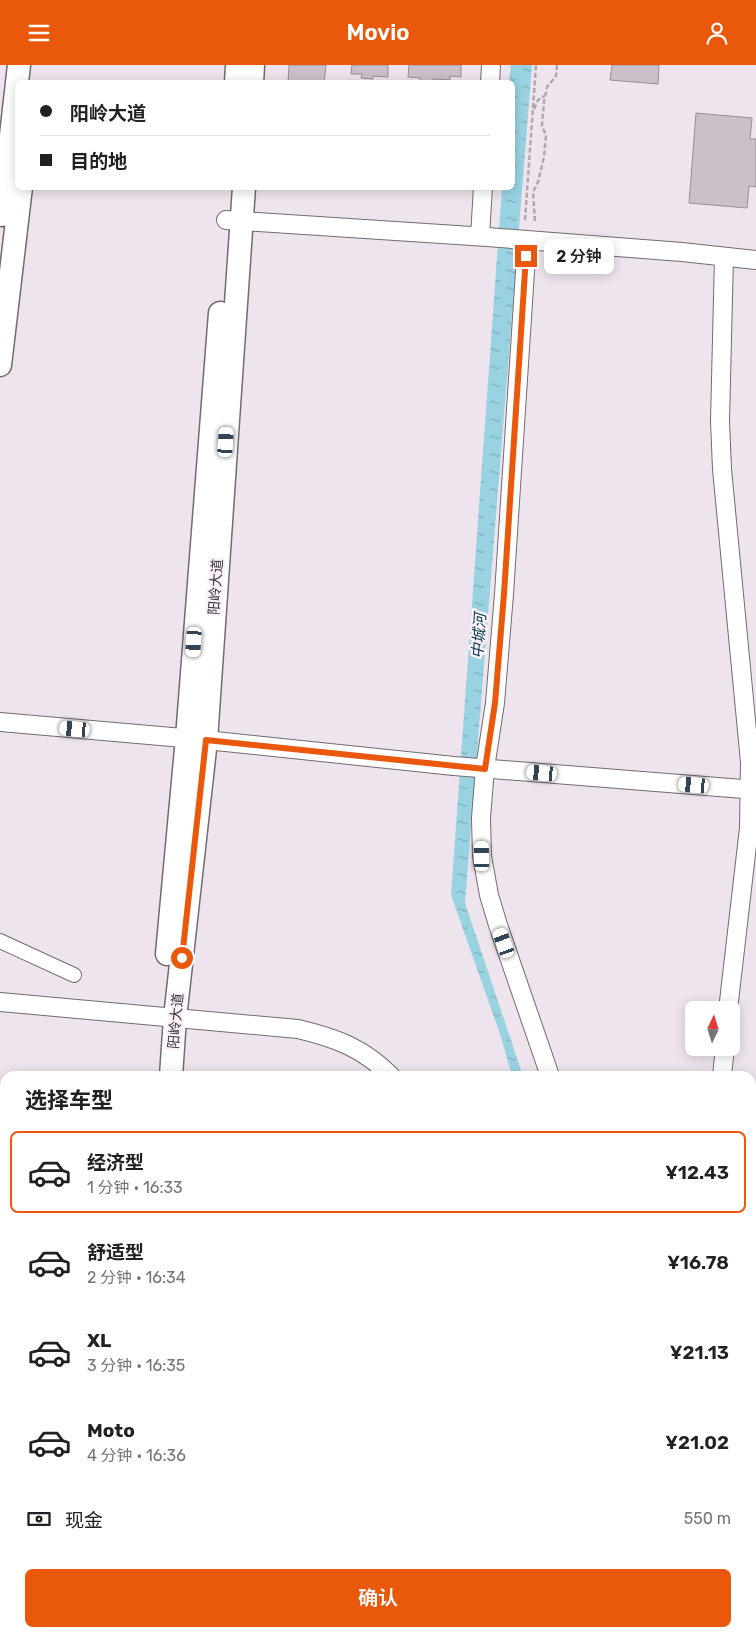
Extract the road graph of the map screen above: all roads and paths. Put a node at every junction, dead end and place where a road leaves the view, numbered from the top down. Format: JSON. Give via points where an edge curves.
{"nodes":[{"id":1,"x":20,"y":65,"type":"edge"},
{"id":2,"x":35,"y":65,"type":"edge"},
{"id":3,"x":237,"y":65,"type":"edge"},
{"id":4,"x":253,"y":65,"type":"edge"},
{"id":5,"x":491,"y":65,"type":"edge"},
{"id":6,"x":536,"y":65,"type":"edge"},
{"id":7,"x":557,"y":65,"type":"edge"},
{"id":8,"x":18,"y":80,"type":"edge"},
{"id":9,"x":33,"y":80,"type":"edge"},
{"id":10,"x":236,"y":80,"type":"edge"},
{"id":11,"x":252,"y":80,"type":"edge"},
{"id":12,"x":490,"y":80,"type":"edge"},
{"id":13,"x":546,"y":95,"type":"junction"},
{"id":14,"x":15,"y":107,"type":"edge"},
{"id":15,"x":533,"y":112,"type":"junction"},
{"id":16,"x":21,"y":190,"type":"edge"},
{"id":17,"x":229,"y":190,"type":"edge"},
{"id":18,"x":243,"y":190,"type":"edge"},
{"id":19,"x":484,"y":190,"type":"edge"},
{"id":20,"x":234,"y":220,"type":"junction"},
{"id":21,"x":524,"y":220,"type":"dead end"},
{"id":22,"x":535,"y":221,"type":"dead end"},
{"id":23,"x":0,"y":232,"type":"edge"},
{"id":24,"x":483,"y":236,"type":"junction"},
{"id":25,"x":527,"y":241,"type":"junction"},
{"id":26,"x":724,"y":257,"type":"junction"},
{"id":27,"x":756,"y":260,"type":"edge"},
{"id":28,"x":0,"y":365,"type":"edge"},
{"id":29,"x":0,"y":722,"type":"edge"},
{"id":30,"x":196,"y":739,"type":"junction"},
{"id":31,"x":485,"y":769,"type":"junction"},
{"id":32,"x":753,"y":790,"type":"edge"},
{"id":33,"x":0,"y":941,"type":"edge"},
{"id":34,"x":74,"y":975,"type":"dead end"},
{"id":35,"x":729,"y":1001,"type":"edge"},
{"id":36,"x":0,"y":1002,"type":"edge"},
{"id":37,"x":168,"y":1017,"type":"junction"},
{"id":38,"x":724,"y":1056,"type":"edge"},
{"id":39,"x":158,"y":1071,"type":"edge"},
{"id":40,"x":171,"y":1071,"type":"edge"},
{"id":41,"x":385,"y":1071,"type":"edge"},
{"id":42,"x":548,"y":1071,"type":"edge"},
{"id":43,"x":723,"y":1071,"type":"edge"}],
"edges":[{"from":1,"to":8,"type":"main road"},
{"from":2,"to":9,"type":"main road"},
{"from":3,"to":10,"type":"main road"},
{"from":4,"to":11,"type":"main road"},
{"from":5,"to":12,"type":"street"},
{"from":6,"to":15,"type":"path"},
{"from":7,"to":13,"type":"path","via":[[556,76],[547,87]]},
{"from":13,"to":15,"type":"path","via":[[538,100]]},
{"from":13,"to":22,"type":"path","via":[[542,126],[546,135],[544,157],[533,192]]},
{"from":14,"to":23,"type":"main road"},
{"from":15,"to":21,"type":"path"},
{"from":16,"to":28,"type":"main road"},
{"from":17,"to":20,"type":"main road","name":"阳岭大道"},
{"from":18,"to":20,"type":"main road","name":"阳岭大道"},
{"from":19,"to":24,"type":"street"},
{"from":20,"to":24,"type":"street"},
{"from":20,"to":30,"type":"main road","name":"阳岭大道"},
{"from":24,"to":25,"type":"street"},
{"from":25,"to":26,"type":"street"},
{"from":25,"to":31,"type":"street","via":[[504,594],[495,703]]},
{"from":26,"to":27,"type":"street"},
{"from":26,"to":32,"type":"street","via":[[722,469]]},
{"from":29,"to":30,"type":"street"},
{"from":30,"to":31,"type":"street"},
{"from":30,"to":37,"type":"main road","name":"阳岭大道"},
{"from":31,"to":32,"type":"street"},
{"from":31,"to":42,"type":"street","via":[[480,818],[489,895]]},
{"from":32,"to":35,"type":"street"},
{"from":33,"to":34,"type":"street"},
{"from":36,"to":37,"type":"street"},
{"from":37,"to":39,"type":"main road","name":"阳岭大道"},
{"from":37,"to":40,"type":"main road","name":"阳岭大道"},
{"from":37,"to":41,"type":"street","via":[[298,1029],[326,1035],[352,1046]]},
{"from":38,"to":43,"type":"street"}]}
